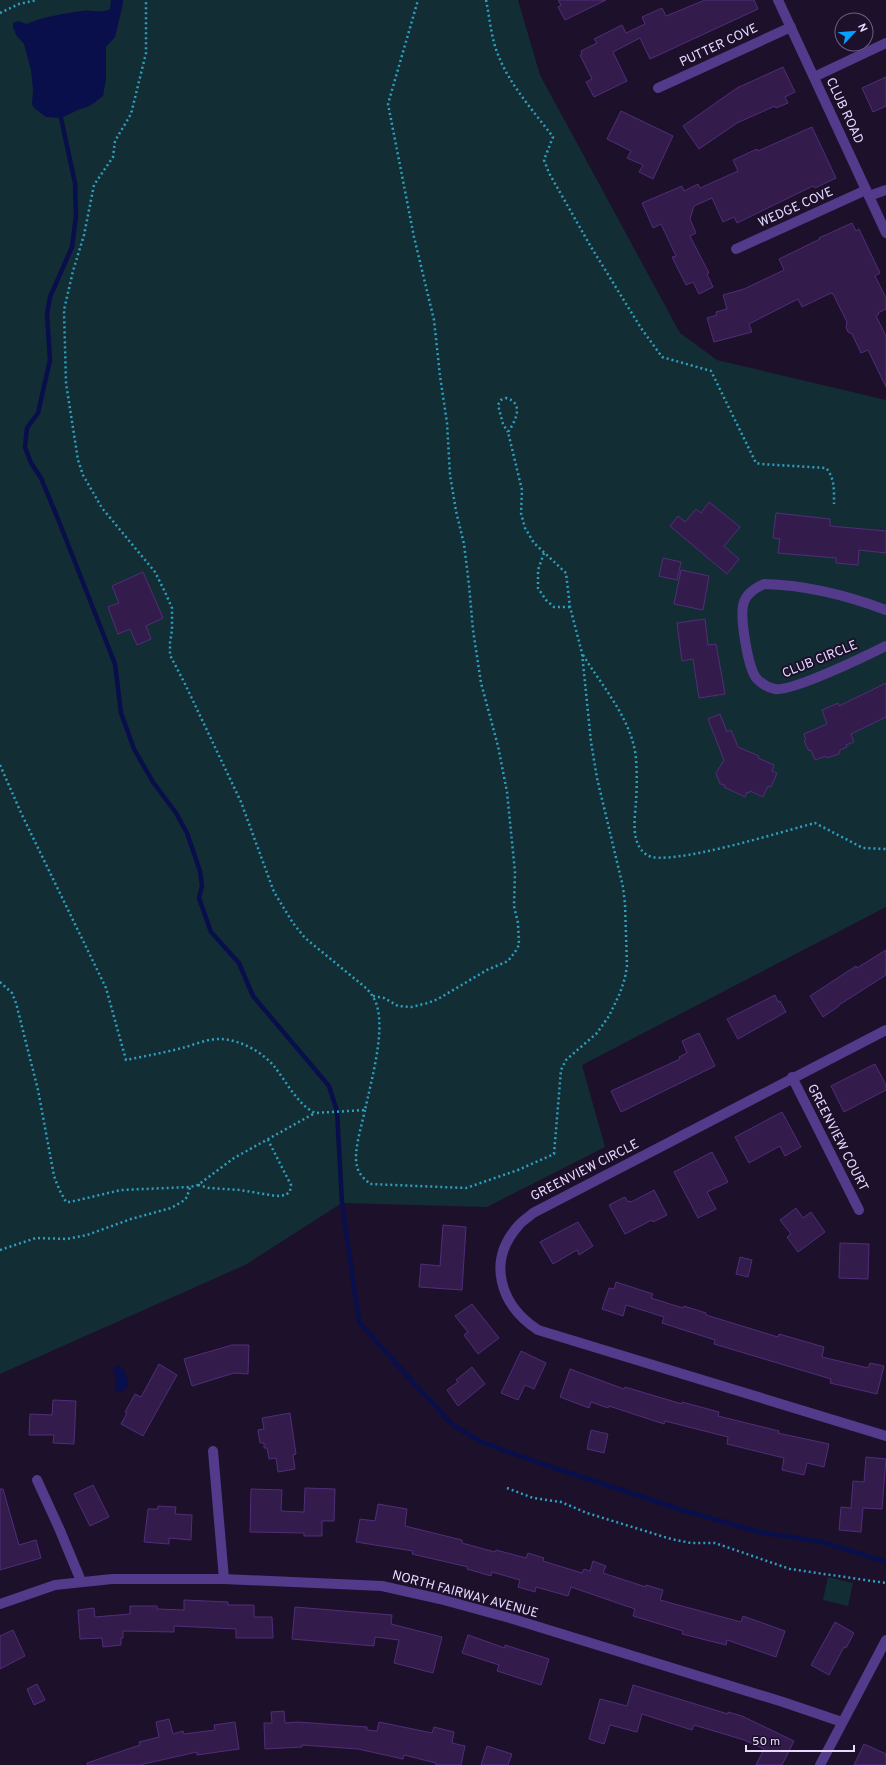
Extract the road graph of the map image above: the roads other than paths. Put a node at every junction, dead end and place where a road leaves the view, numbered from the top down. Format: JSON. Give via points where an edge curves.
{"nodes":[{"id":1,"x":778,"y":0,"type":"edge"},
{"id":2,"x":791,"y":28,"type":"junction"},
{"id":3,"x":886,"y":43,"type":"edge"},
{"id":4,"x":814,"y":77,"type":"junction"},
{"id":5,"x":658,"y":88,"type":"dead end"},
{"id":6,"x":886,"y":190,"type":"edge"},
{"id":7,"x":868,"y":193,"type":"junction"},
{"id":8,"x":886,"y":233,"type":"edge"},
{"id":9,"x":736,"y":249,"type":"dead end"},
{"id":10,"x":886,"y":610,"type":"edge"},
{"id":11,"x":886,"y":646,"type":"edge"},
{"id":12,"x":886,"y":1030,"type":"edge"},
{"id":13,"x":792,"y":1077,"type":"junction"},
{"id":14,"x":859,"y":1210,"type":"dead end"},
{"id":15,"x":886,"y":1436,"type":"edge"},
{"id":16,"x":213,"y":1451,"type":"dead end"},
{"id":17,"x":37,"y":1480,"type":"dead end"},
{"id":18,"x":224,"y":1578,"type":"junction"},
{"id":19,"x":80,"y":1581,"type":"junction"},
{"id":20,"x":0,"y":1604,"type":"edge"},
{"id":21,"x":886,"y":1640,"type":"edge"},
{"id":22,"x":842,"y":1722,"type":"junction"},
{"id":23,"x":820,"y":1765,"type":"edge"}],
"edges":[{"from":1,"to":2,"type":"street","name":"CLUB ROAD"},
{"from":2,"to":4,"type":"street","name":"CLUB ROAD"},
{"from":2,"to":5,"type":"street","name":"PUTTER COVE"},
{"from":3,"to":4,"type":"street"},
{"from":4,"to":7,"type":"street","name":"CLUB ROAD"},
{"from":6,"to":7,"type":"street","name":"WEDGE COVE"},
{"from":7,"to":8,"type":"street","name":"CLUB ROAD"},
{"from":7,"to":9,"type":"street","name":"WEDGE COVE"},
{"from":10,"to":11,"type":"street","name":"CLUB CIRCLE","via":[[819,589],[764,584],[749,593],[741,610],[752,670],[756,678],[775,689],[784,690]]},
{"from":12,"to":13,"type":"street","name":"GREENVIEW CIRCLE"},
{"from":13,"to":14,"type":"street","name":"GREENVIEW COURT"},
{"from":13,"to":15,"type":"street","name":"GREENVIEW CIRCLE","via":[[533,1213],[519,1225],[503,1253],[500,1268],[502,1285],[514,1310],[538,1330]]},
{"from":16,"to":18,"type":"street"},
{"from":17,"to":19,"type":"street"},
{"from":18,"to":19,"type":"street","name":"NORTH FAIRWAY AVENUE"},
{"from":18,"to":22,"type":"street","name":"NORTH FAIRWAY AVENUE","via":[[382,1586],[440,1599]]},
{"from":19,"to":20,"type":"street","name":"NORTH FAIRWAY AVENUE","via":[[55,1585]]},
{"from":21,"to":22,"type":"street"},
{"from":22,"to":23,"type":"street"}]}
